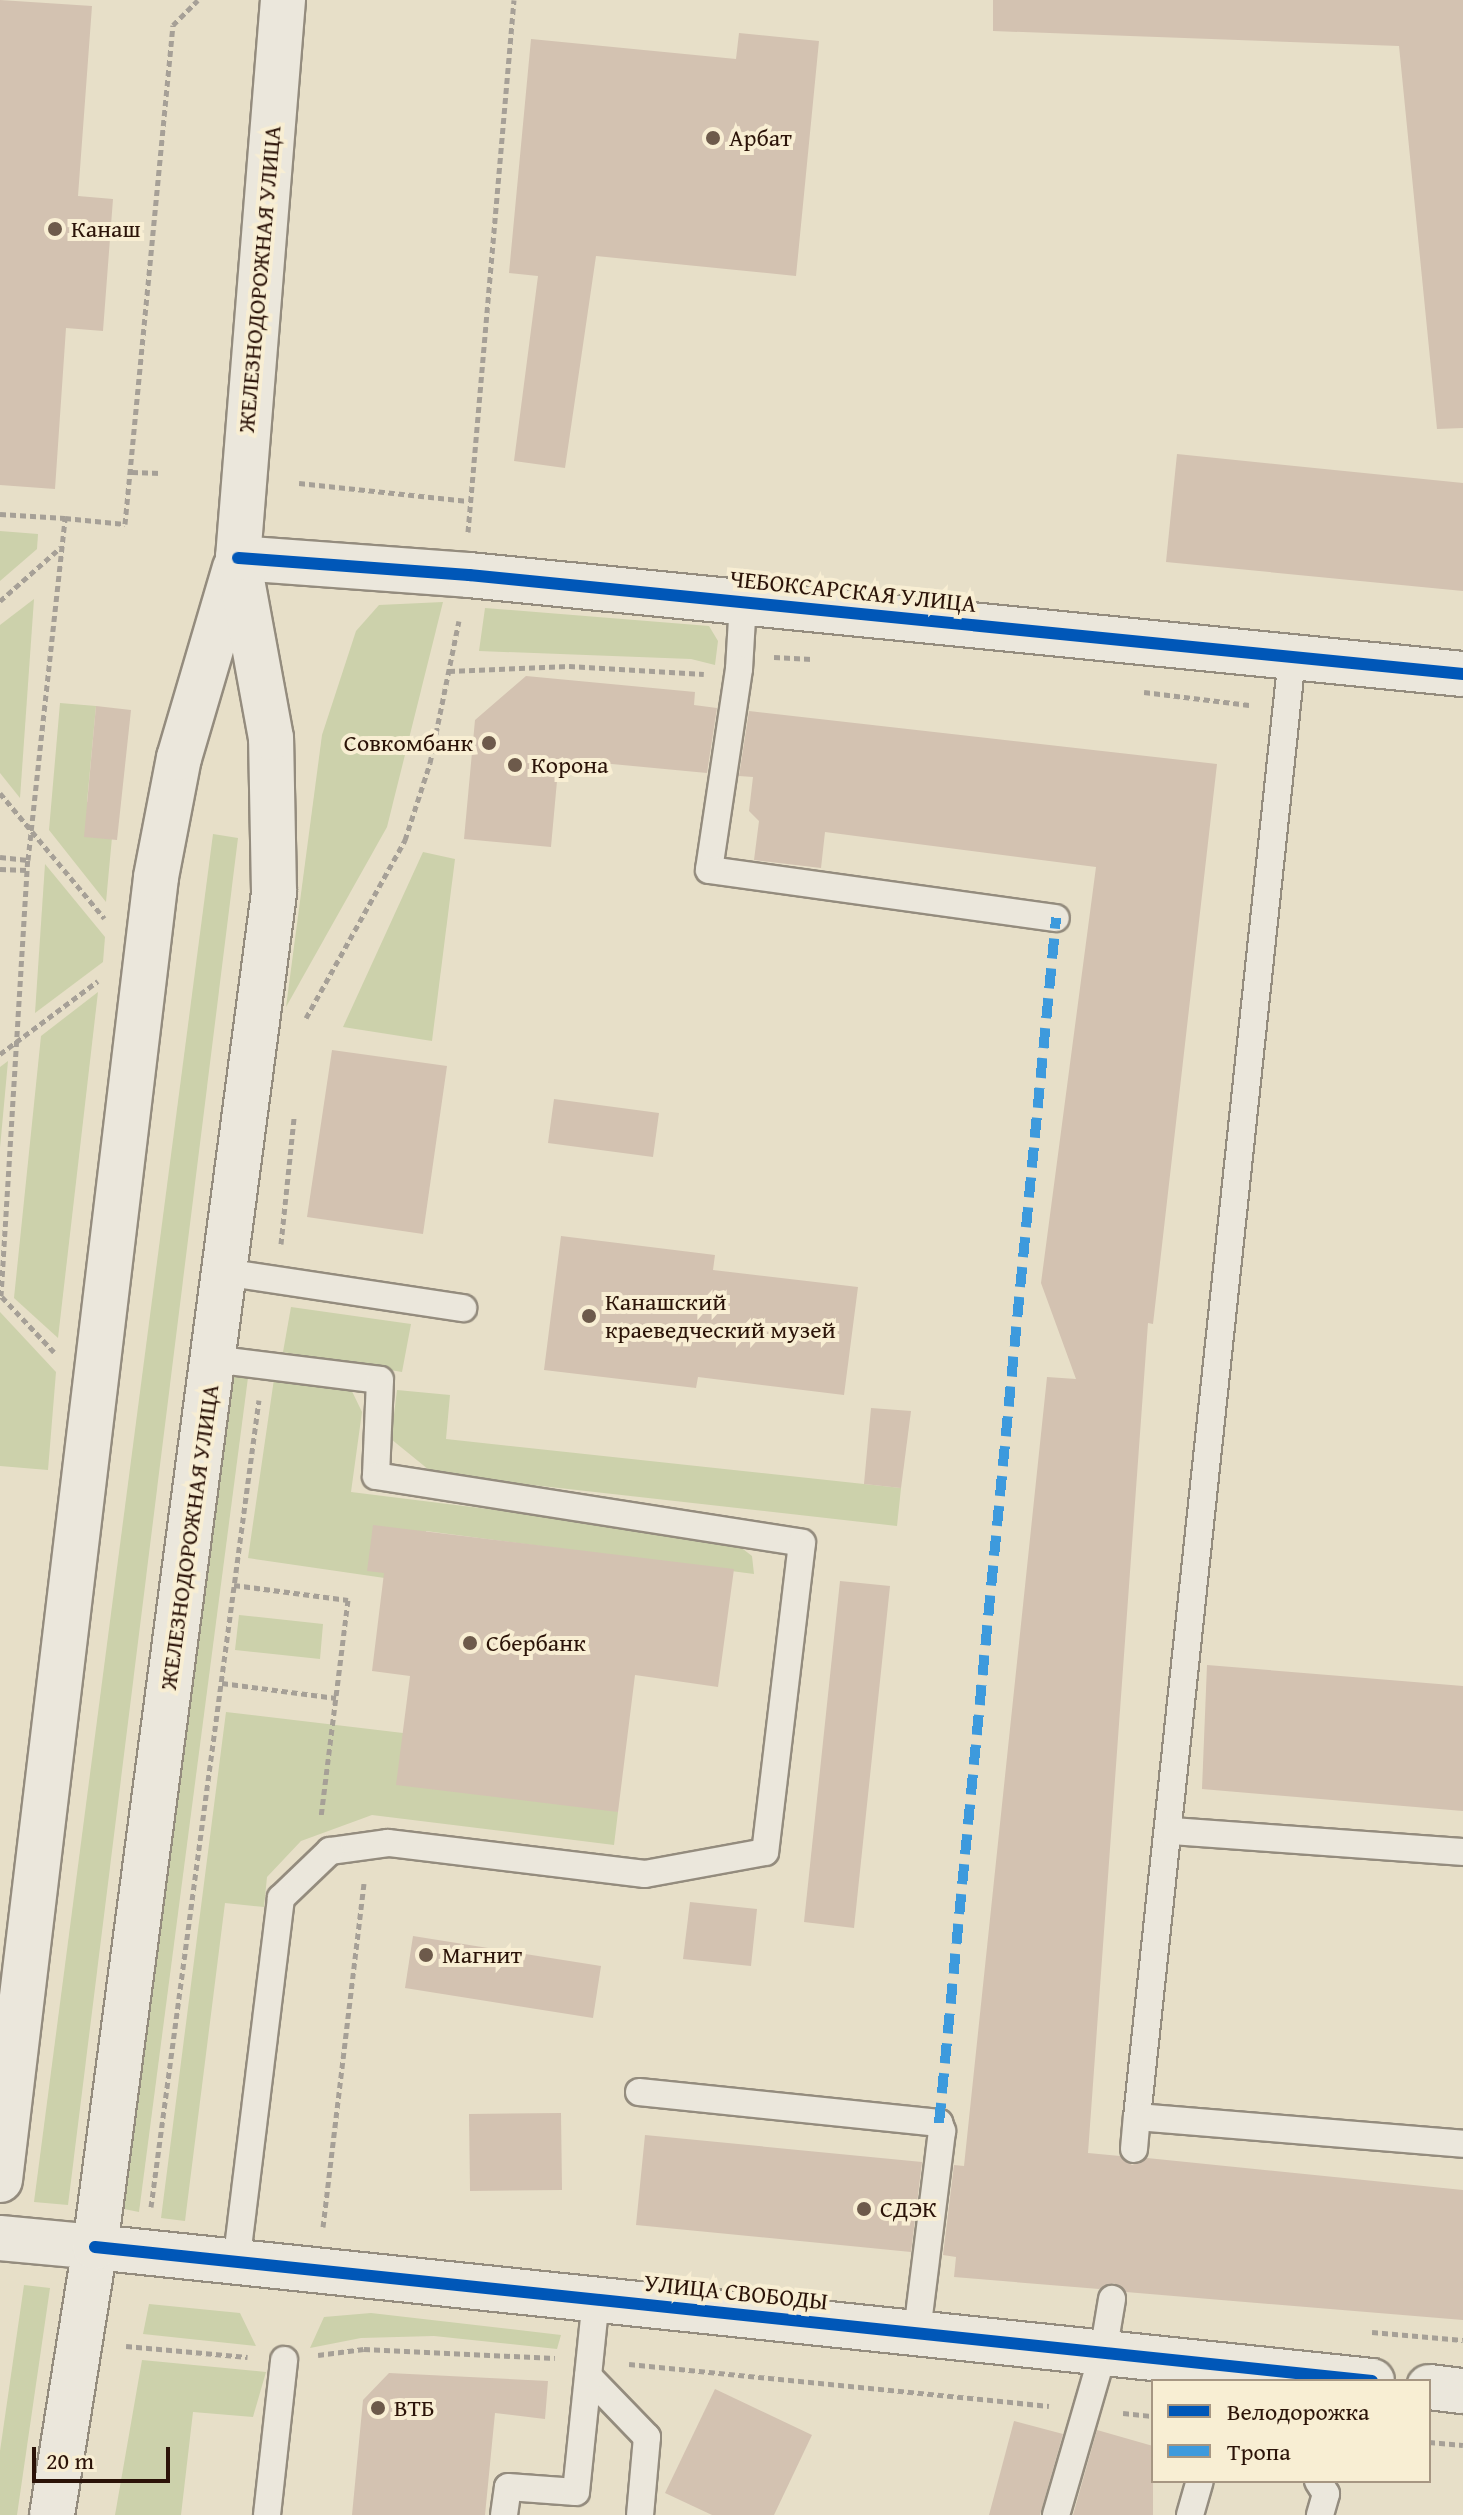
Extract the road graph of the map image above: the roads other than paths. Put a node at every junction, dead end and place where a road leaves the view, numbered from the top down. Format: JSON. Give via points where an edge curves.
{"nodes":[{"id":1,"x":283,"y":0,"type":"edge"},
{"id":2,"x":238,"y":558,"type":"junction"},
{"id":3,"x":743,"y":602,"type":"junction"},
{"id":4,"x":1292,"y":657,"type":"junction"},
{"id":5,"x":1463,"y":674,"type":"edge"},
{"id":6,"x":1056,"y":918,"type":"dead end"},
{"id":7,"x":224,"y":1272,"type":"junction"},
{"id":8,"x":463,"y":1308,"type":"dead end"},
{"id":9,"x":212,"y":1359,"type":"junction"},
{"id":10,"x":1171,"y":1831,"type":"junction"},
{"id":11,"x":1463,"y":1852,"type":"edge"},
{"id":12,"x":639,"y":2092,"type":"dead end"},
{"id":13,"x":1137,"y":2117,"type":"junction"},
{"id":14,"x":1463,"y":2144,"type":"edge"},
{"id":15,"x":1134,"y":2149,"type":"dead end"},
{"id":16,"x":0,"y":2180,"type":"edge"},
{"id":17,"x":0,"y":2238,"type":"edge"},
{"id":18,"x":95,"y":2247,"type":"junction"},
{"id":19,"x":236,"y":2262,"type":"junction"},
{"id":20,"x":1112,"y":2299,"type":"dead end"},
{"id":21,"x":596,"y":2300,"type":"junction"},
{"id":22,"x":917,"y":2333,"type":"junction"},
{"id":23,"x":1103,"y":2353,"type":"junction"},
{"id":24,"x":284,"y":2360,"type":"dead end"},
{"id":25,"x":1231,"y":2374,"type":"edge"},
{"id":26,"x":588,"y":2376,"type":"junction"},
{"id":27,"x":1331,"y":2379,"type":"edge"},
{"id":28,"x":1431,"y":2387,"type":"edge"},
{"id":29,"x":1463,"y":2391,"type":"edge"},
{"id":30,"x":1199,"y":2483,"type":"edge"},
{"id":31,"x":1319,"y":2483,"type":"edge"},
{"id":32,"x":52,"y":2515,"type":"edge"},
{"id":33,"x":267,"y":2515,"type":"edge"},
{"id":34,"x":504,"y":2515,"type":"edge"},
{"id":35,"x":640,"y":2515,"type":"edge"},
{"id":36,"x":1056,"y":2515,"type":"edge"},
{"id":37,"x":1190,"y":2515,"type":"edge"},
{"id":38,"x":1320,"y":2515,"type":"edge"}],
"edges":[{"from":1,"to":2,"type":"main road","name":"ЖЕЛЕЗНОДОРОЖНАЯ УЛИЦА"},
{"from":2,"to":3,"type":"main road","name":"ЧЕБОКСАРСКАЯ УЛИЦА"},
{"from":2,"to":7,"type":"main road","name":"ЖЕЛЕЗНОДОРОЖНАЯ УЛИЦА","via":[[271,738],[274,892]]},
{"from":2,"to":16,"type":"main road","name":"ЖЕЛЕЗНОДОРОЖНАЯ УЛИЦА","via":[[179,758],[156,877]]},
{"from":3,"to":4,"type":"main road","name":"ЧЕБОКСАРСКАЯ УЛИЦА"},
{"from":3,"to":6,"type":"lane","via":[[739,669],[709,870]]},
{"from":4,"to":5,"type":"main road","name":"ЧЕБОКСАРСКАЯ УЛИЦА"},
{"from":4,"to":10,"type":"lane"},
{"from":7,"to":8,"type":"lane"},
{"from":7,"to":9,"type":"main road","name":"ЖЕЛЕЗНОДОРОЖНАЯ УЛИЦА"},
{"from":9,"to":18,"type":"main road","name":"ЖЕЛЕЗНОДОРОЖНАЯ УЛИЦА"},
{"from":9,"to":19,"type":"lane","via":[[380,1380],[376,1476],[802,1543],[765,1852],[645,1874],[388,1843],[330,1851],[281,1898]]},
{"from":10,"to":11,"type":"lane"},
{"from":10,"to":13,"type":"lane"},
{"from":12,"to":22,"type":"lane","via":[[939,2123]]},
{"from":13,"to":14,"type":"lane"},
{"from":13,"to":15,"type":"lane"},
{"from":17,"to":18,"type":"main road","name":"УЛИЦА СВОБОДЫ"},
{"from":18,"to":19,"type":"main road","name":"УЛИЦА СВОБОДЫ"},
{"from":18,"to":32,"type":"main road","name":"ЖЕЛЕЗНОДОРОЖНАЯ УЛИЦА"},
{"from":19,"to":21,"type":"main road","name":"УЛИЦА СВОБОДЫ"},
{"from":20,"to":23,"type":"lane"},
{"from":21,"to":22,"type":"main road","name":"УЛИЦА СВОБОДЫ"},
{"from":21,"to":26,"type":"lane"},
{"from":22,"to":23,"type":"main road","name":"УЛИЦА СВОБОДЫ"},
{"from":23,"to":25,"type":"main road","name":"УЛИЦА СВОБОДЫ"},
{"from":23,"to":36,"type":"lane"},
{"from":24,"to":33,"type":"lane"},
{"from":25,"to":27,"type":"main road","name":"УЛИЦА СВОБОДЫ"},
{"from":26,"to":34,"type":"lane","via":[[576,2492],[508,2487]]},
{"from":26,"to":35,"type":"lane","via":[[647,2437]]},
{"from":28,"to":29,"type":"main road"},
{"from":30,"to":37,"type":"lane"},
{"from":31,"to":38,"type":"lane","via":[[1326,2494]]}]}
